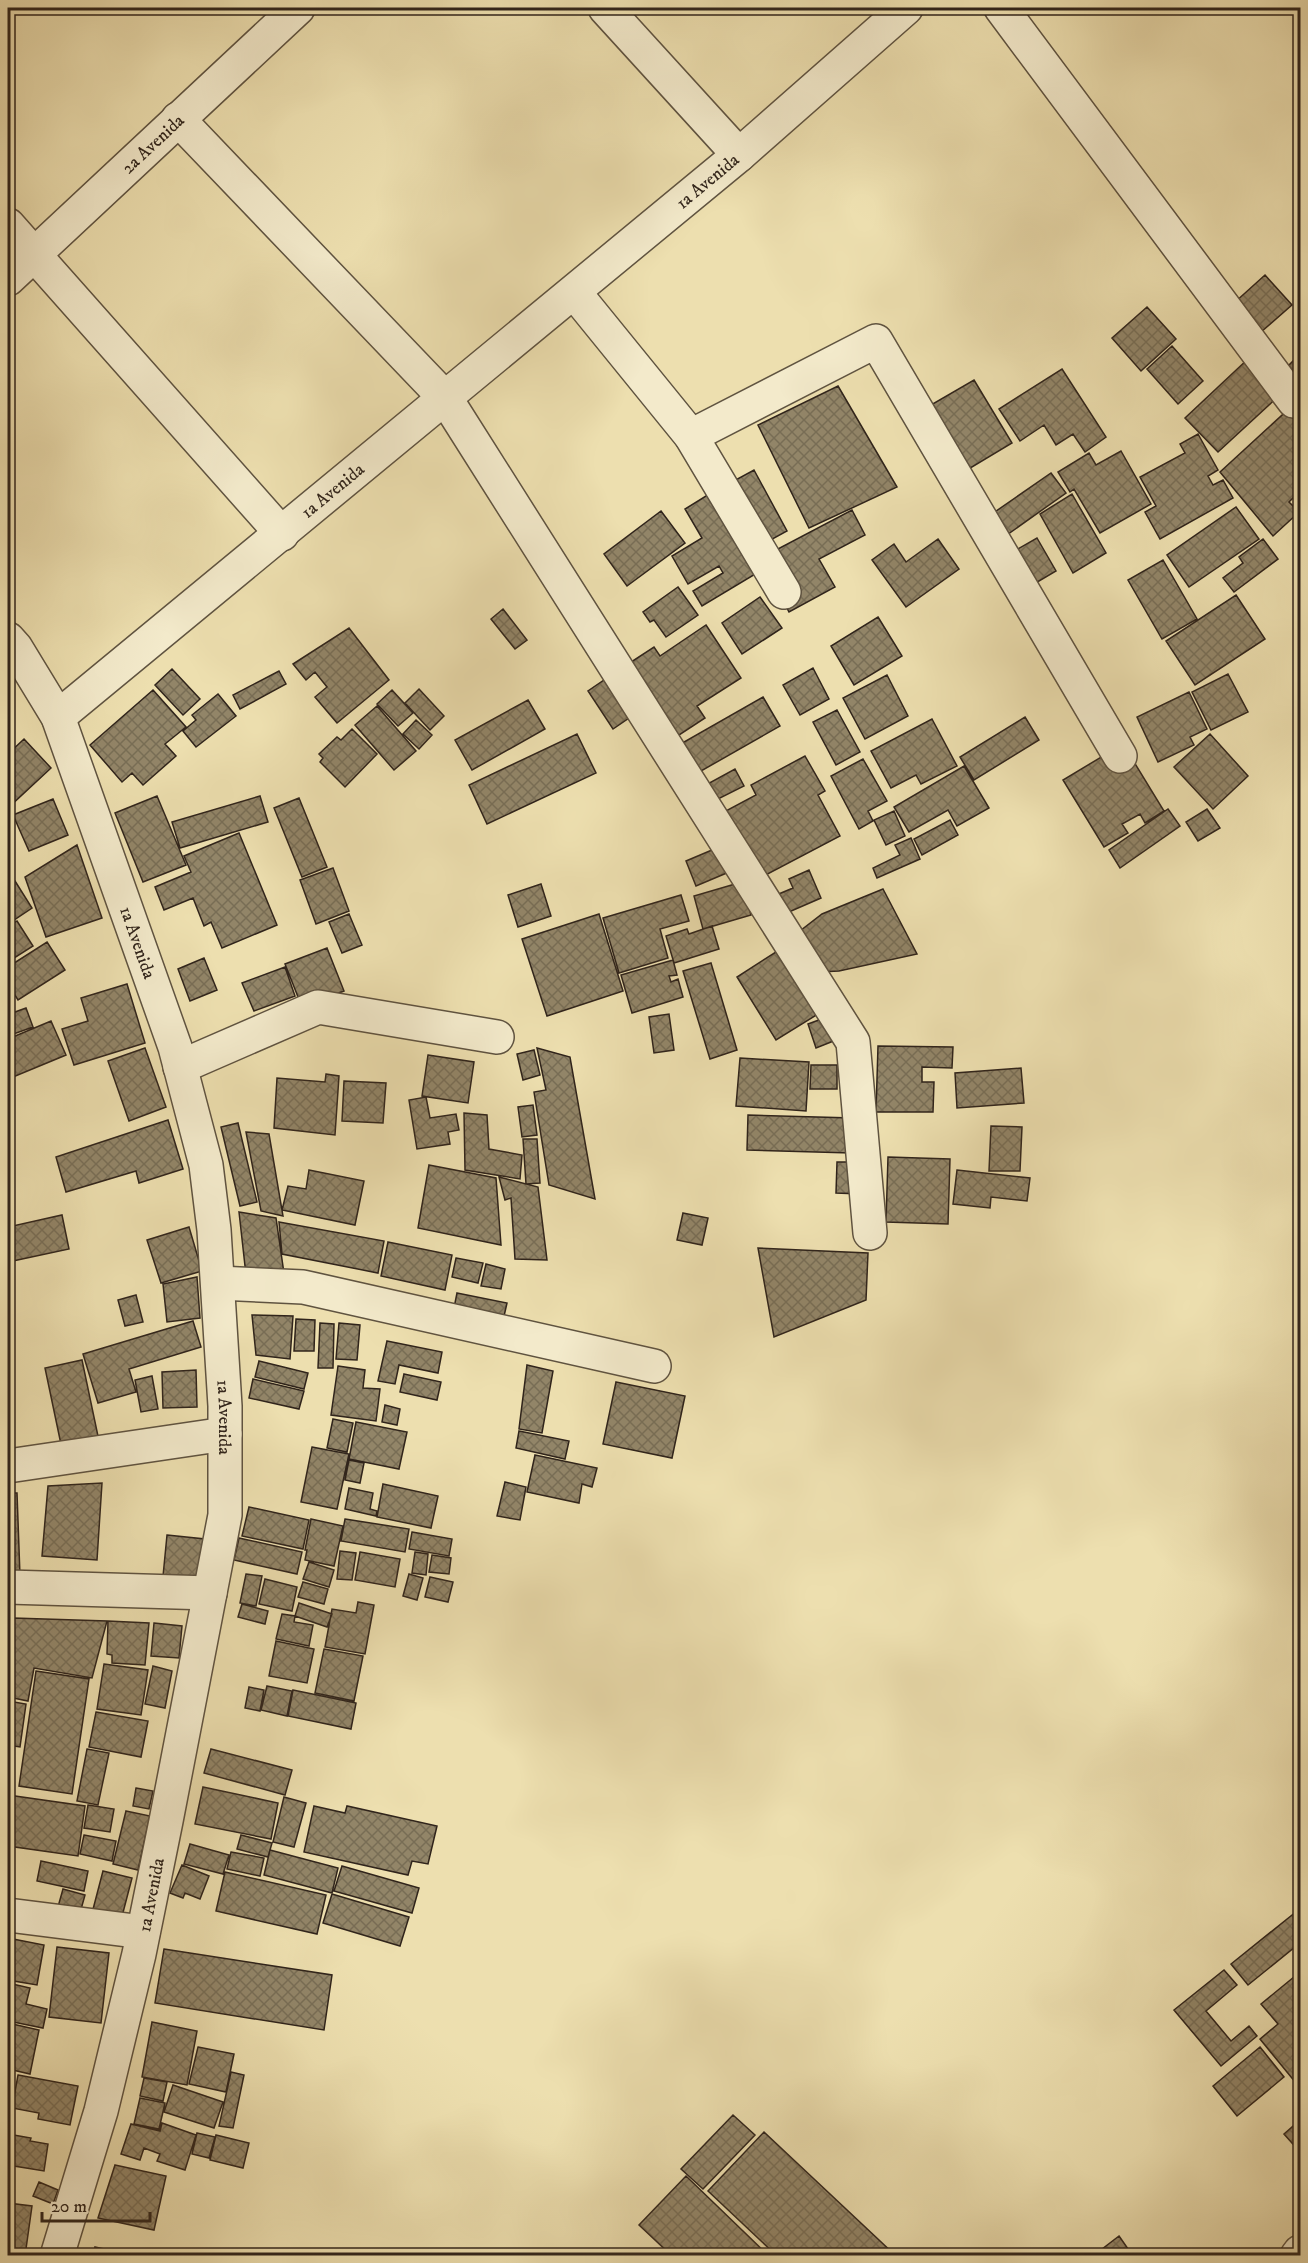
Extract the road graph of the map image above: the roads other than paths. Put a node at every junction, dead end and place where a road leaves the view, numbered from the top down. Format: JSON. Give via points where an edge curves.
{"nodes":[{"id":1,"x":298,"y":8,"type":"edge"},
{"id":2,"x":604,"y":8,"type":"edge"},
{"id":3,"x":906,"y":8,"type":"edge"},
{"id":4,"x":1001,"y":8,"type":"edge"},
{"id":5,"x":178,"y":119,"type":"junction"},
{"id":6,"x":739,"y":154,"type":"junction"},
{"id":7,"x":8,"y":225,"type":"edge"},
{"id":8,"x":34,"y":255,"type":"junction"},
{"id":9,"x":8,"y":279,"type":"edge"},
{"id":10,"x":574,"y":292,"type":"junction"},
{"id":11,"x":446,"y":399,"type":"junction"},
{"id":12,"x":1294,"y":400,"type":"dead end"},
{"id":13,"x":692,"y":436,"type":"junction"},
{"id":14,"x":282,"y":534,"type":"junction"},
{"id":15,"x":784,"y":592,"type":"dead end"},
{"id":16,"x":8,"y":639,"type":"edge"},
{"id":17,"x":58,"y":717,"type":"junction"},
{"id":18,"x":1120,"y":756,"type":"dead end"},
{"id":19,"x":497,"y":1037,"type":"dead end"},
{"id":20,"x":180,"y":1067,"type":"junction"},
{"id":21,"x":870,"y":1233,"type":"dead end"},
{"id":22,"x":218,"y":1283,"type":"junction"},
{"id":23,"x":654,"y":1366,"type":"dead end"},
{"id":24,"x":225,"y":1434,"type":"junction"},
{"id":25,"x":8,"y":1466,"type":"edge"},
{"id":26,"x":8,"y":1587,"type":"edge"},
{"id":27,"x":210,"y":1593,"type":"junction"},
{"id":28,"x":8,"y":1915,"type":"edge"},
{"id":29,"x":143,"y":1932,"type":"junction"},
{"id":30,"x":1300,"y":2252,"type":"edge"},
{"id":31,"x":57,"y":2256,"type":"edge"},
{"id":32,"x":1297,"y":2256,"type":"edge"}],
"edges":[{"from":1,"to":5,"type":"street","name":"2a Avenida"},
{"from":2,"to":6,"type":"street"},
{"from":3,"to":6,"type":"street","name":"1a Avenida"},
{"from":4,"to":12,"type":"street"},
{"from":5,"to":8,"type":"street","name":"2a Avenida"},
{"from":5,"to":11,"type":"street"},
{"from":6,"to":10,"type":"street","name":"1a Avenida"},
{"from":7,"to":8,"type":"street"},
{"from":8,"to":9,"type":"street","name":"2a Avenida"},
{"from":8,"to":14,"type":"street"},
{"from":10,"to":11,"type":"street","name":"1a Avenida"},
{"from":10,"to":13,"type":"street"},
{"from":11,"to":14,"type":"street","name":"1a Avenida"},
{"from":11,"to":21,"type":"street","via":[[853,1042]]},
{"from":13,"to":15,"type":"street"},
{"from":13,"to":18,"type":"street","via":[[876,341]]},
{"from":14,"to":17,"type":"street","name":"1a Avenida"},
{"from":16,"to":17,"type":"street"},
{"from":17,"to":20,"type":"street","name":"1a Avenida"},
{"from":19,"to":20,"type":"street","via":[[318,1007]]},
{"from":20,"to":22,"type":"street","name":"1a Avenida","via":[[206,1165]]},
{"from":22,"to":23,"type":"street","via":[[303,1287]]},
{"from":22,"to":24,"type":"street","name":"1a Avenida"},
{"from":24,"to":25,"type":"street"},
{"from":24,"to":27,"type":"street","name":"1a Avenida","via":[[225,1515]]},
{"from":26,"to":27,"type":"street"},
{"from":27,"to":29,"type":"street","name":"1a Avenida"},
{"from":28,"to":29,"type":"street"},
{"from":29,"to":31,"type":"street","name":"1a Avenida","via":[[101,2111]]},
{"from":30,"to":32,"type":"street"}]}
